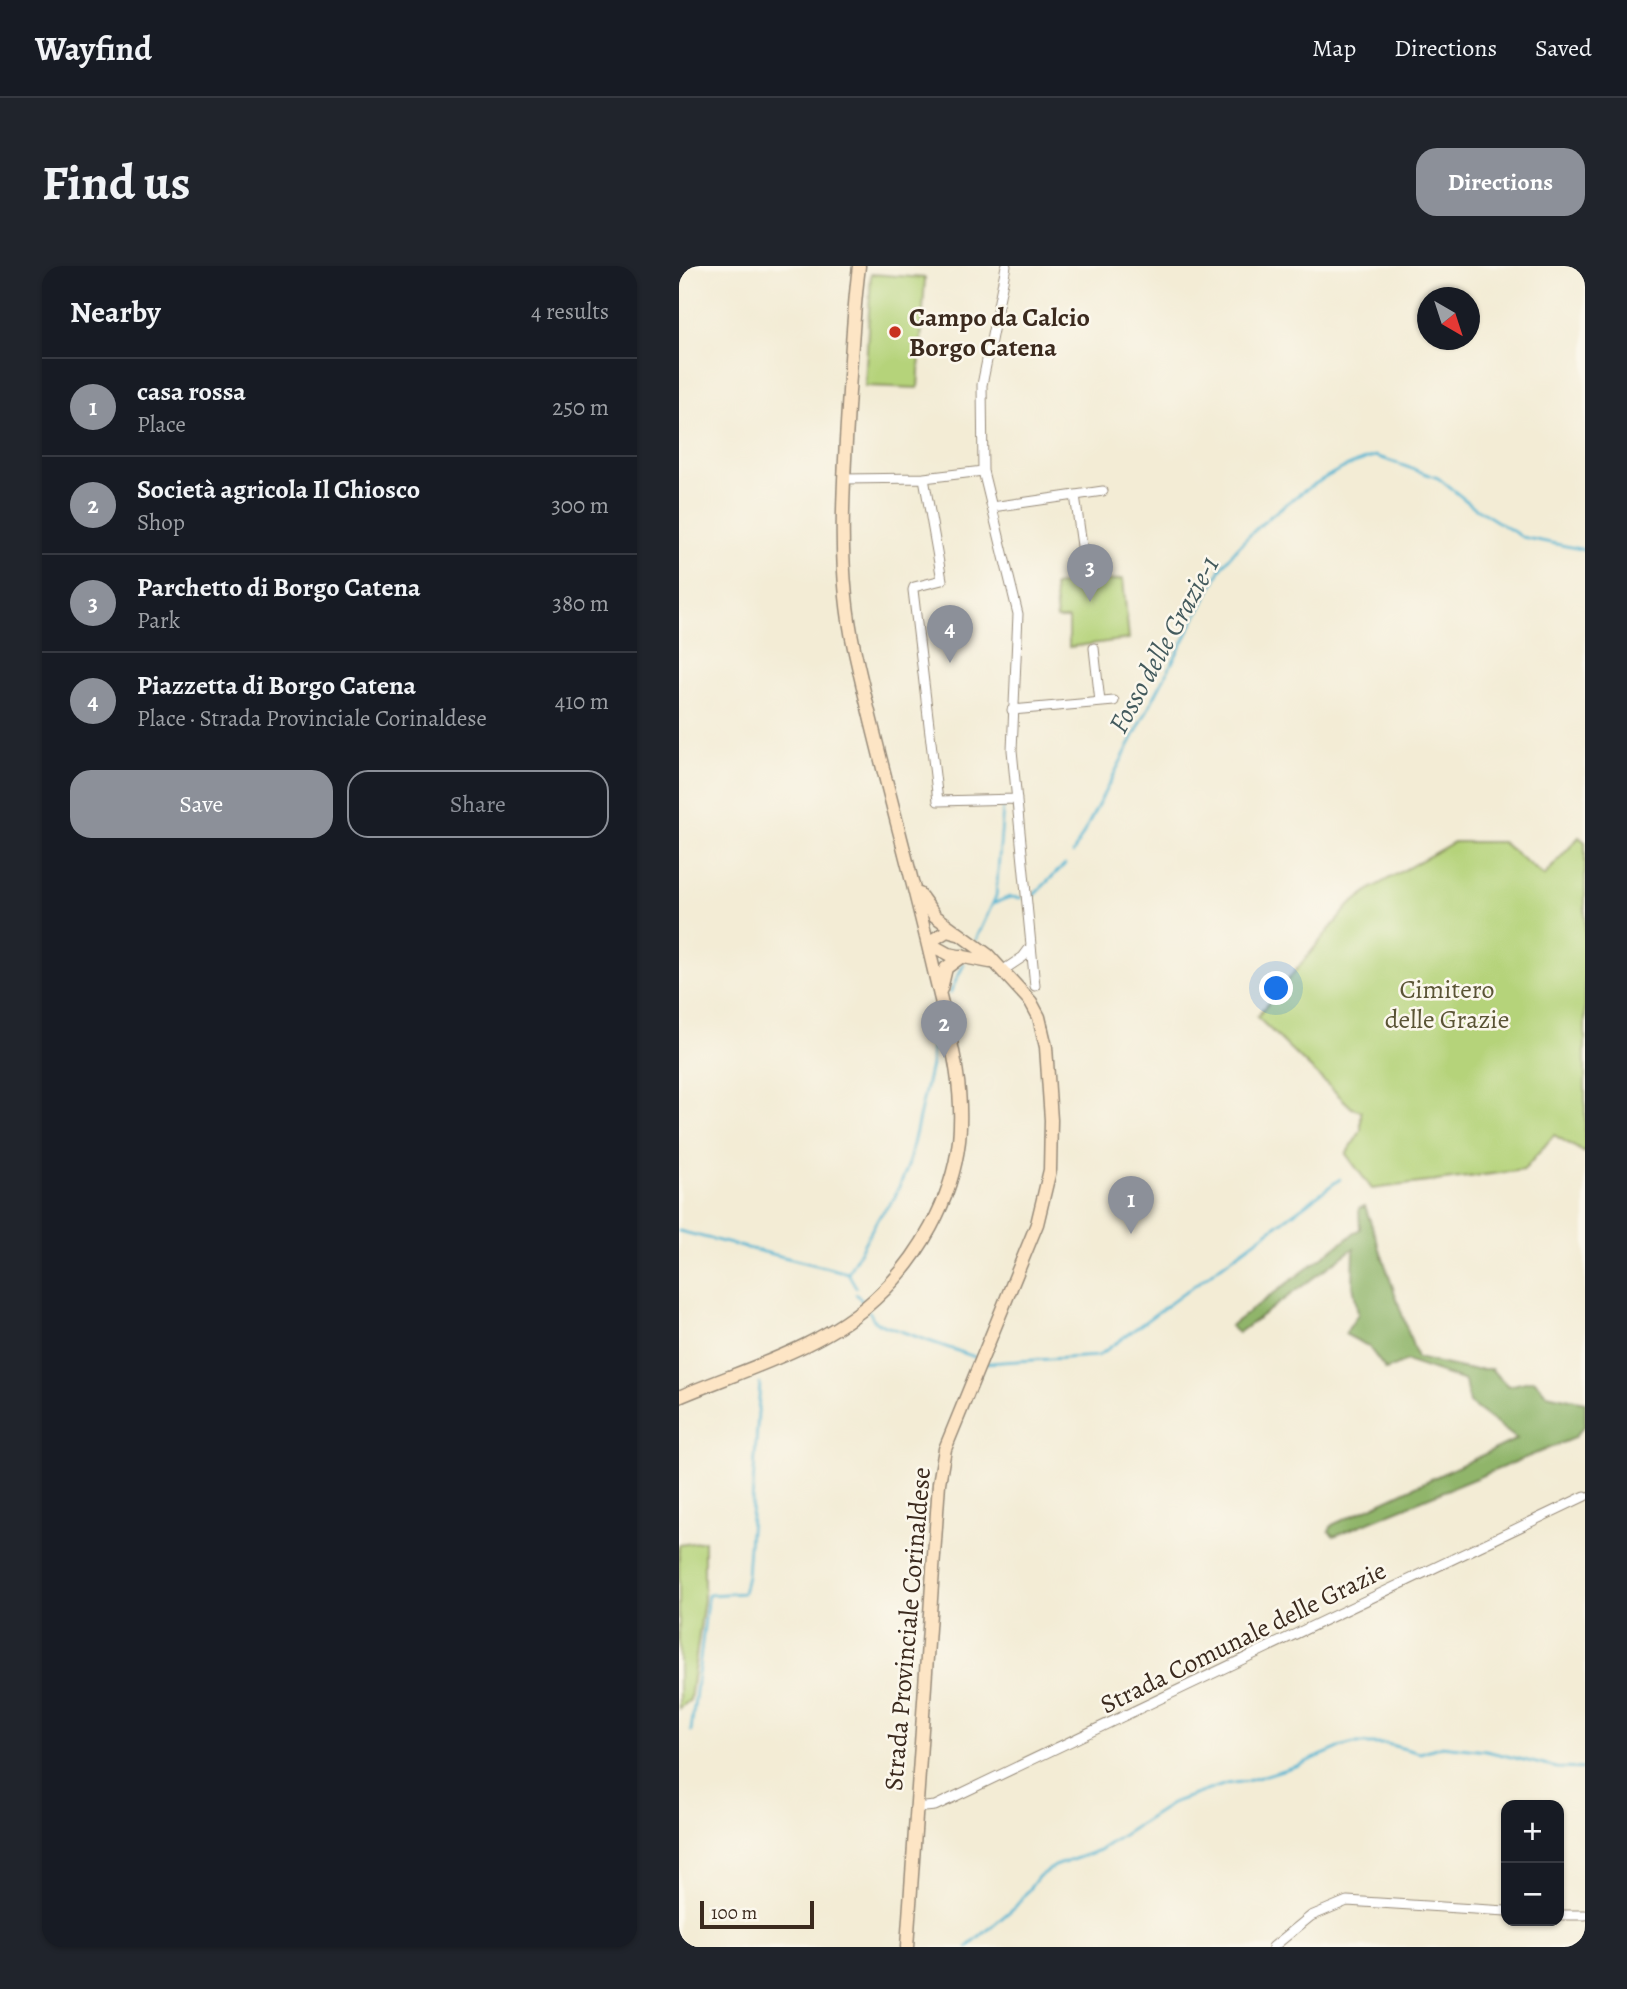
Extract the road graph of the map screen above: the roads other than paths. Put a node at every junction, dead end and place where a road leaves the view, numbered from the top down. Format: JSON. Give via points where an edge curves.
{"nodes":[{"id":1,"x":859,"y":266,"type":"edge"},
{"id":2,"x":1006,"y":266,"type":"edge"},
{"id":3,"x":983,"y":471,"type":"junction"},
{"id":4,"x":924,"y":478,"type":"junction"},
{"id":5,"x":843,"y":479,"type":"junction"},
{"id":6,"x":1103,"y":491,"type":"dead end"},
{"id":7,"x":1075,"y":495,"type":"junction"},
{"id":8,"x":992,"y":507,"type":"junction"},
{"id":9,"x":1087,"y":582,"type":"dead end"},
{"id":10,"x":1094,"y":648,"type":"dead end"},
{"id":11,"x":1114,"y":701,"type":"dead end"},
{"id":12,"x":1100,"y":702,"type":"junction"},
{"id":13,"x":1012,"y":710,"type":"junction"},
{"id":14,"x":1017,"y":799,"type":"junction"},
{"id":15,"x":912,"y":882,"type":"junction"},
{"id":16,"x":958,"y":934,"type":"junction"},
{"id":17,"x":928,"y":943,"type":"junction"},
{"id":18,"x":1029,"y":949,"type":"junction"},
{"id":19,"x":962,"y":956,"type":"junction"},
{"id":20,"x":1002,"y":971,"type":"junction"},
{"id":21,"x":1035,"y":986,"type":"dead end"},
{"id":22,"x":940,"y":997,"type":"junction"},
{"id":23,"x":679,"y":1397,"type":"edge"},
{"id":24,"x":1585,"y":1496,"type":"edge"},
{"id":25,"x":915,"y":1808,"type":"junction"},
{"id":26,"x":1501,"y":1911,"type":"edge"},
{"id":27,"x":1564,"y":1915,"type":"edge"},
{"id":28,"x":1585,"y":1915,"type":"edge"},
{"id":29,"x":907,"y":1947,"type":"edge"},
{"id":30,"x":1273,"y":1947,"type":"edge"}],
"edges":[{"from":1,"to":5,"type":"street","name":"Strada Provinciale Corinaldese"},
{"from":2,"to":3,"type":"street","via":[[982,385]]},
{"from":3,"to":4,"type":"street"},
{"from":3,"to":8,"type":"street"},
{"from":4,"to":5,"type":"street"},
{"from":4,"to":14,"type":"street","via":[[942,580],[913,590],[938,800]]},
{"from":5,"to":15,"type":"street","name":"Strada Provinciale Corinaldese","via":[[842,555],[853,644]]},
{"from":6,"to":7,"type":"street"},
{"from":7,"to":8,"type":"street"},
{"from":7,"to":9,"type":"street"},
{"from":8,"to":13,"type":"street","via":[[1018,614]]},
{"from":10,"to":12,"type":"street"},
{"from":11,"to":12,"type":"street"},
{"from":12,"to":13,"type":"street"},
{"from":13,"to":14,"type":"street"},
{"from":14,"to":18,"type":"street"},
{"from":15,"to":16,"type":"street","name":"Strada Provinciale Corinaldese","via":[[925,906]]},
{"from":15,"to":17,"type":"street","name":"Strada Provinciale Corinaldese"},
{"from":16,"to":17,"type":"street","via":[[947,931]]},
{"from":16,"to":20,"type":"street","name":"Strada Provinciale Corinaldese"},
{"from":17,"to":19,"type":"street","name":"Strada Provinciale Corinaldese"},
{"from":17,"to":22,"type":"street"},
{"from":18,"to":20,"type":"street"},
{"from":18,"to":21,"type":"street"},
{"from":19,"to":20,"type":"street","name":"Strada Provinciale Corinaldese","via":[[989,961]]},
{"from":19,"to":22,"type":"street","via":[[943,975]]},
{"from":20,"to":25,"type":"street","name":"Strada Provinciale Corinaldese","via":[[1031,1002],[1043,1032],[1051,1170],[1037,1224],[945,1450]]},
{"from":22,"to":23,"type":"street","via":[[959,1067],[959,1142],[944,1199],[920,1245],[900,1274],[843,1324]]},
{"from":24,"to":25,"type":"street","name":"Strada Comunale delle Grazie","via":[[1036,1759],[935,1805]]},
{"from":25,"to":29,"type":"street","name":"Strada Provinciale Corinaldese"},
{"from":26,"to":30,"type":"street","via":[[1347,1901],[1311,1916]]},
{"from":27,"to":28,"type":"street"}]}
